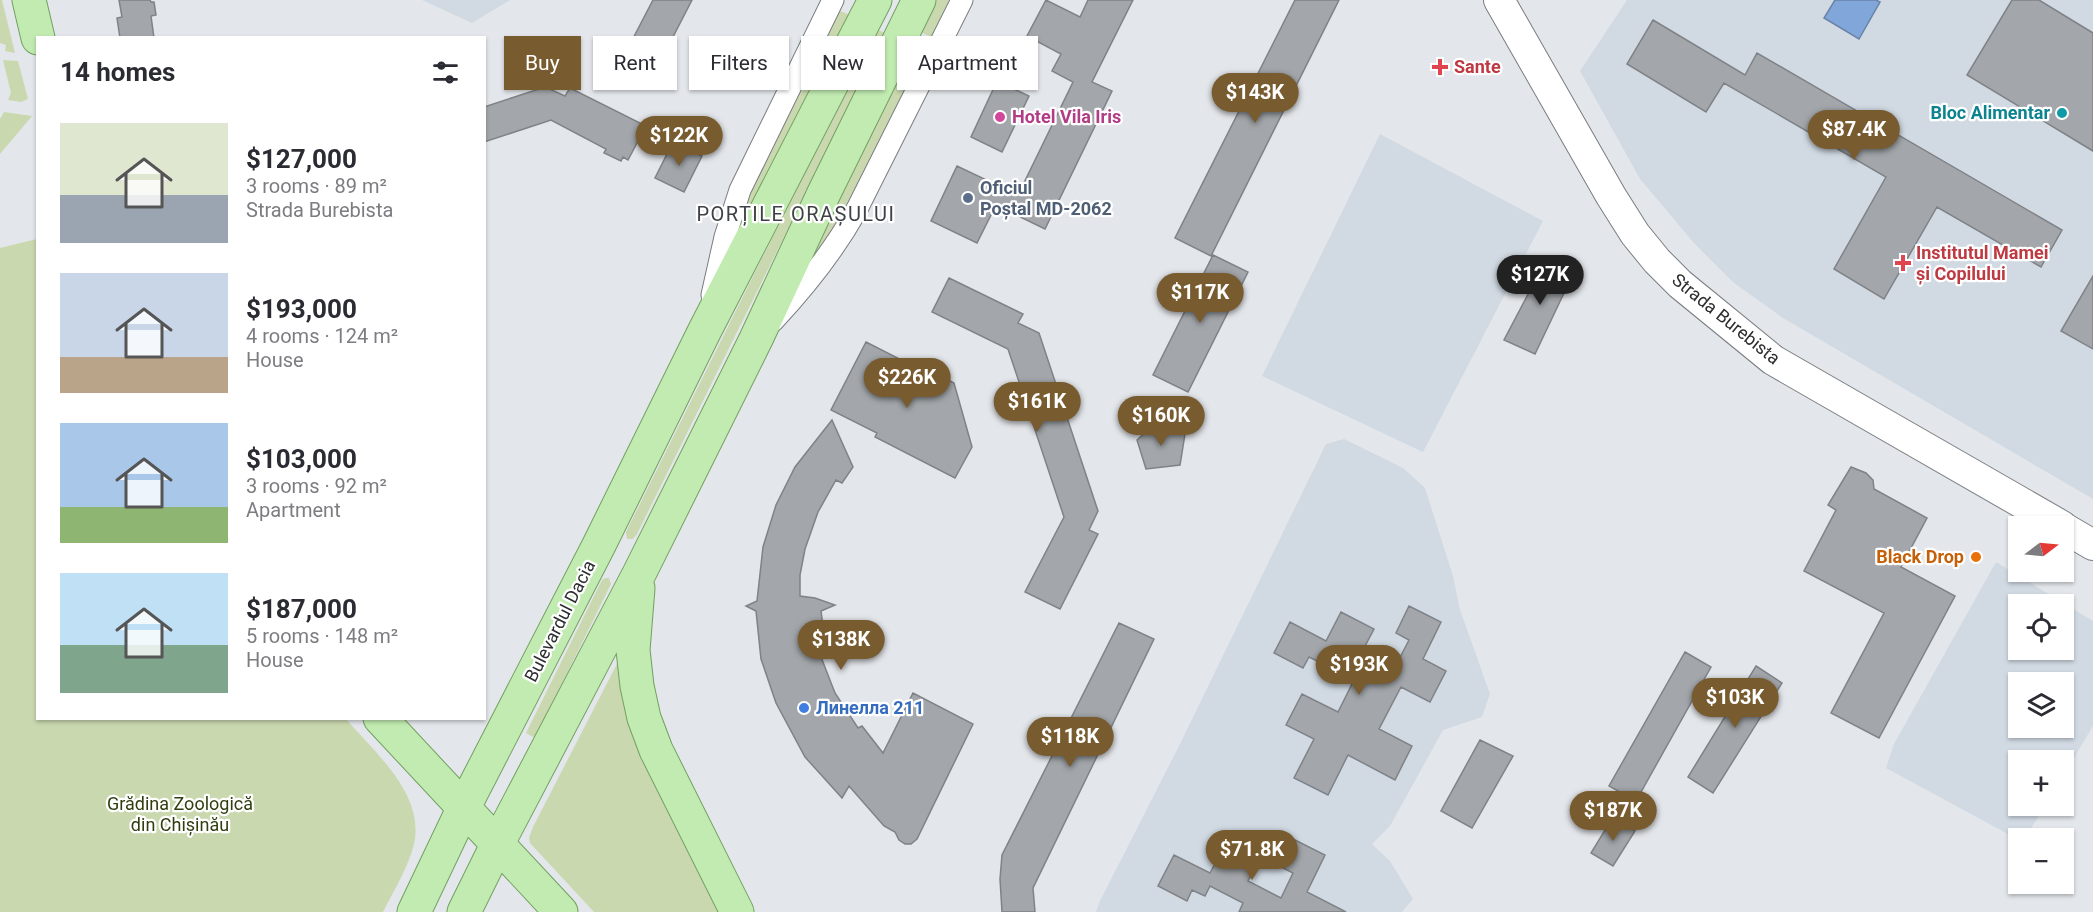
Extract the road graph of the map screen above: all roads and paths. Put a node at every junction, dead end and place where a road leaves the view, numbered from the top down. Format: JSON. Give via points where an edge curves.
{"nodes":[{"id":1,"x":29,"y":0,"type":"edge"},
{"id":2,"x":833,"y":0,"type":"edge"},
{"id":3,"x":875,"y":0,"type":"edge"},
{"id":4,"x":919,"y":0,"type":"edge"},
{"id":5,"x":962,"y":0,"type":"edge"},
{"id":6,"x":1499,"y":0,"type":"edge"},
{"id":7,"x":38,"y":36,"type":"edge"},
{"id":8,"x":705,"y":330,"type":"junction"},
{"id":9,"x":756,"y":339,"type":"junction"},
{"id":10,"x":2044,"y":516,"type":"edge"},
{"id":11,"x":2074,"y":534,"type":"edge"},
{"id":12,"x":2093,"y":545,"type":"edge"},
{"id":13,"x":599,"y":546,"type":"junction"},
{"id":14,"x":640,"y":572,"type":"junction"},
{"id":15,"x":382,"y":720,"type":"edge"},
{"id":16,"x":463,"y":809,"type":"junction"},
{"id":17,"x":496,"y":845,"type":"junction"},
{"id":18,"x":414,"y":912,"type":"edge"},
{"id":19,"x":464,"y":912,"type":"edge"},
{"id":20,"x":561,"y":912,"type":"edge"},
{"id":21,"x":737,"y":912,"type":"edge"}],
"edges":[{"from":1,"to":7,"type":"main road"},
{"from":2,"to":8,"type":"street","name":"Bulevardul Dacia","via":[[740,190],[724,237]]},
{"from":3,"to":8,"type":"main road","name":"Bulevardul Dacia"},
{"from":4,"to":9,"type":"main road"},
{"from":5,"to":9,"type":"street","via":[[839,241],[804,288]]},
{"from":6,"to":10,"type":"main road","name":"Strada Burebista","via":[[1623,215],[1657,261],[1680,284],[1773,360]]},
{"from":8,"to":13,"type":"main road","name":"Bulevardul Dacia"},
{"from":9,"to":14,"type":"main road"},
{"from":11,"to":12,"type":"main road","name":"Strada Burebista"},
{"from":13,"to":14,"type":"main road"},
{"from":13,"to":16,"type":"main road","name":"Bulevardul Dacia"},
{"from":14,"to":17,"type":"main road"},
{"from":14,"to":21,"type":"main road","via":[[633,650],[644,718],[656,750]]},
{"from":15,"to":16,"type":"main road"},
{"from":16,"to":17,"type":"main road"},
{"from":16,"to":18,"type":"main road","name":"Bulevardul Dacia"},
{"from":17,"to":19,"type":"main road"},
{"from":17,"to":20,"type":"main road"}]}
